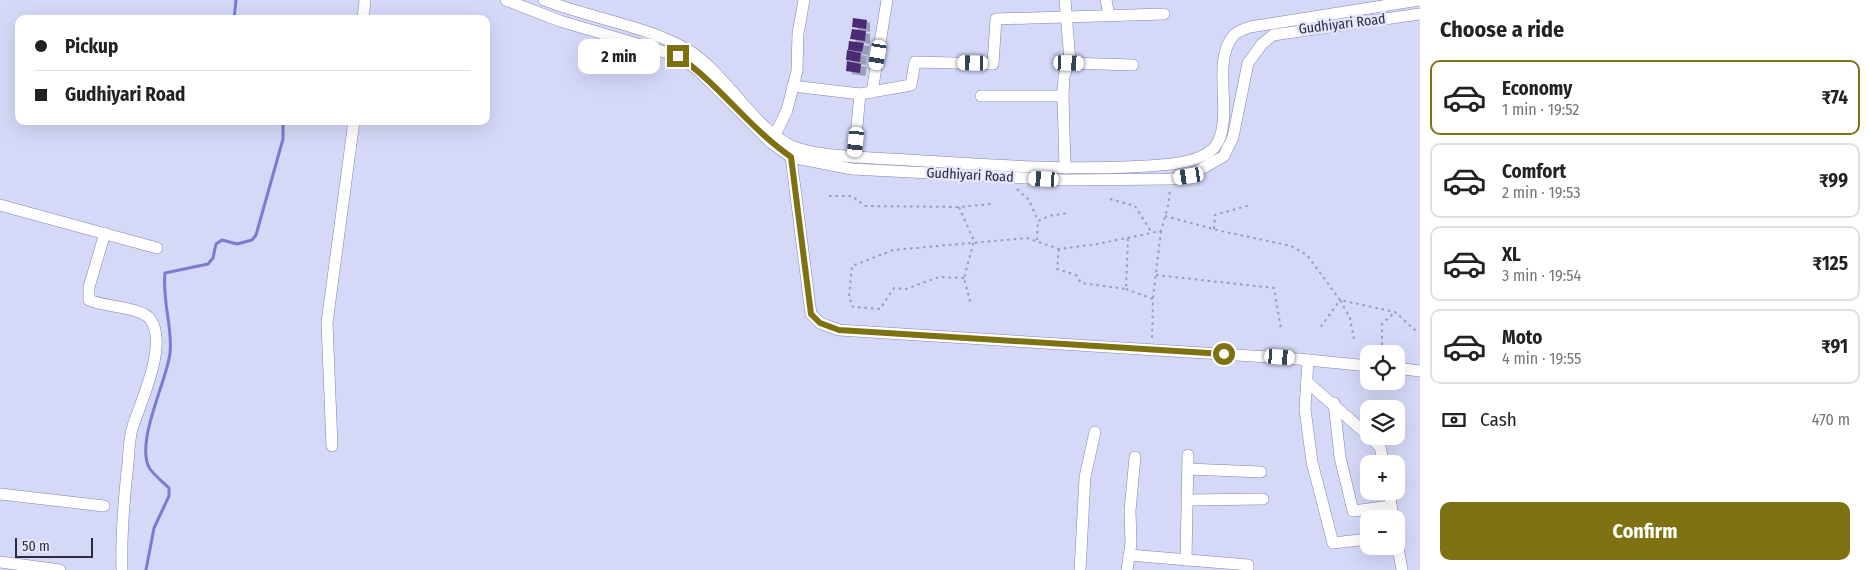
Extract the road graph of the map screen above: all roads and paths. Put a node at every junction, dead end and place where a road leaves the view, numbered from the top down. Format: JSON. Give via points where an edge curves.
{"nodes":[{"id":1,"x":365,"y":0,"type":"edge"},
{"id":2,"x":506,"y":0,"type":"edge"},
{"id":3,"x":544,"y":0,"type":"edge"},
{"id":4,"x":804,"y":0,"type":"edge"},
{"id":5,"x":888,"y":0,"type":"edge"},
{"id":6,"x":1065,"y":0,"type":"edge"},
{"id":7,"x":1106,"y":0,"type":"edge"},
{"id":8,"x":1420,"y":0,"type":"edge"},
{"id":9,"x":561,"y":3,"type":"edge"},
{"id":10,"x":1343,"y":5,"type":"edge"},
{"id":11,"x":1164,"y":14,"type":"dead end"},
{"id":12,"x":1420,"y":14,"type":"edge"},
{"id":13,"x":363,"y":15,"type":"edge"},
{"id":14,"x":1109,"y":15,"type":"junction"},
{"id":15,"x":1067,"y":16,"type":"junction"},
{"id":16,"x":560,"y":21,"type":"junction"},
{"id":17,"x":1069,"y":63,"type":"junction"},
{"id":18,"x":1132,"y":65,"type":"dead end"},
{"id":19,"x":793,"y":86,"type":"junction"},
{"id":20,"x":866,"y":93,"type":"junction"},
{"id":21,"x":981,"y":96,"type":"dead end"},
{"id":22,"x":1063,"y":96,"type":"junction"},
{"id":23,"x":353,"y":125,"type":"edge"},
{"id":24,"x":775,"y":135,"type":"junction"},
{"id":25,"x":791,"y":157,"type":"junction"},
{"id":26,"x":854,"y":157,"type":"junction"},
{"id":27,"x":1173,"y":164,"type":"junction"},
{"id":28,"x":1064,"y":168,"type":"junction"},
{"id":29,"x":1173,"y":179,"type":"junction"},
{"id":30,"x":1017,"y":189,"type":"dead end"},
{"id":31,"x":829,"y":196,"type":"dead end"},
{"id":32,"x":1110,"y":199,"type":"dead end"},
{"id":33,"x":991,"y":204,"type":"dead end"},
{"id":34,"x":0,"y":205,"type":"edge"},
{"id":35,"x":1250,"y":205,"type":"dead end"},
{"id":36,"x":959,"y":207,"type":"junction"},
{"id":37,"x":1066,"y":213,"type":"dead end"},
{"id":38,"x":1165,"y":216,"type":"junction"},
{"id":39,"x":1038,"y":221,"type":"junction"},
{"id":40,"x":1214,"y":229,"type":"junction"},
{"id":41,"x":1161,"y":231,"type":"junction"},
{"id":42,"x":105,"y":233,"type":"junction"},
{"id":43,"x":1152,"y":233,"type":"junction"},
{"id":44,"x":1128,"y":238,"type":"junction"},
{"id":45,"x":1038,"y":240,"type":"junction"},
{"id":46,"x":974,"y":241,"type":"junction"},
{"id":47,"x":157,"y":248,"type":"dead end"},
{"id":48,"x":1059,"y":249,"type":"junction"},
{"id":49,"x":1156,"y":275,"type":"junction"},
{"id":50,"x":964,"y":278,"type":"junction"},
{"id":51,"x":1126,"y":289,"type":"junction"},
{"id":52,"x":1154,"y":298,"type":"junction"},
{"id":53,"x":1340,"y":300,"type":"junction"},
{"id":54,"x":971,"y":305,"type":"dead end"},
{"id":55,"x":1395,"y":312,"type":"junction"},
{"id":56,"x":1320,"y":328,"type":"dead end"},
{"id":57,"x":1281,"y":329,"type":"dead end"},
{"id":58,"x":1416,"y":330,"type":"dead end"},
{"id":59,"x":1354,"y":339,"type":"dead end"},
{"id":60,"x":1382,"y":344,"type":"dead end"},
{"id":61,"x":1151,"y":349,"type":"junction"},
{"id":62,"x":1308,"y":360,"type":"junction"},
{"id":63,"x":1360,"y":365,"type":"edge"},
{"id":64,"x":1405,"y":369,"type":"edge"},
{"id":65,"x":1420,"y":371,"type":"edge"},
{"id":66,"x":1307,"y":382,"type":"junction"},
{"id":67,"x":1334,"y":403,"type":"junction"},
{"id":68,"x":1360,"y":428,"type":"edge"},
{"id":69,"x":1095,"y":432,"type":"dead end"},
{"id":70,"x":332,"y":446,"type":"dead end"},
{"id":71,"x":1188,"y":455,"type":"dead end"},
{"id":72,"x":1135,"y":456,"type":"dead end"},
{"id":73,"x":1188,"y":469,"type":"junction"},
{"id":74,"x":1261,"y":472,"type":"dead end"},
{"id":75,"x":0,"y":494,"type":"edge"},
{"id":76,"x":1263,"y":499,"type":"dead end"},
{"id":77,"x":1188,"y":500,"type":"junction"},
{"id":78,"x":1390,"y":500,"type":"edge"},
{"id":79,"x":104,"y":506,"type":"dead end"},
{"id":80,"x":1391,"y":506,"type":"junction"},
{"id":81,"x":1392,"y":510,"type":"edge"},
{"id":82,"x":1360,"y":540,"type":"edge"},
{"id":83,"x":1129,"y":555,"type":"junction"},
{"id":84,"x":1399,"y":555,"type":"edge"},
{"id":85,"x":1186,"y":560,"type":"junction"},
{"id":86,"x":0,"y":562,"type":"edge"},
{"id":87,"x":60,"y":570,"type":"edge"},
{"id":88,"x":122,"y":570,"type":"edge"},
{"id":89,"x":1080,"y":570,"type":"edge"},
{"id":90,"x":1127,"y":570,"type":"edge"},
{"id":91,"x":1248,"y":570,"type":"edge"},
{"id":92,"x":1402,"y":570,"type":"edge"}],
"edges":[{"from":1,"to":13,"type":"street"},
{"from":2,"to":16,"type":"street","name":"Gudhiyari Road"},
{"from":3,"to":9,"type":"street","name":"Gudhiyari Road"},
{"from":4,"to":19,"type":"street"},
{"from":5,"to":20,"type":"street"},
{"from":6,"to":15,"type":"street"},
{"from":7,"to":14,"type":"street"},
{"from":8,"to":10,"type":"street","name":"Gudhiyari Road"},
{"from":9,"to":16,"type":"street"},
{"from":9,"to":24,"type":"street","name":"Gudhiyari Road","via":[[688,50],[719,76]]},
{"from":10,"to":27,"type":"street","name":"Gudhiyari Road","via":[[1250,27],[1234,34],[1224,61],[1223,129],[1218,144],[1196,158]]},
{"from":11,"to":14,"type":"street"},
{"from":12,"to":29,"type":"street","name":"Gudhiyari Road","via":[[1273,35],[1248,63],[1234,138],[1224,156],[1189,176]]},
{"from":14,"to":15,"type":"street"},
{"from":15,"to":17,"type":"street"},
{"from":15,"to":20,"type":"street","via":[[996,19],[993,64],[915,62],[911,85]]},
{"from":16,"to":25,"type":"street","name":"Gudhiyari Road","via":[[678,56],[698,70],[770,142]]},
{"from":17,"to":18,"type":"street"},
{"from":17,"to":22,"type":"street","via":[[1064,76]]},
{"from":19,"to":20,"type":"street"},
{"from":19,"to":24,"type":"street","via":[[787,110]]},
{"from":20,"to":26,"type":"street"},
{"from":21,"to":22,"type":"street"},
{"from":22,"to":28,"type":"street"},
{"from":23,"to":70,"type":"street","via":[[327,323]]},
{"from":24,"to":26,"type":"street","name":"Gudhiyari Road","via":[[794,147]]},
{"from":25,"to":29,"type":"street","name":"Gudhiyari Road","via":[[852,169],[1064,180]]},
{"from":25,"to":61,"type":"street","via":[[811,314],[820,323],[839,330]]},
{"from":26,"to":28,"type":"street","name":"Gudhiyari Road"},
{"from":27,"to":28,"type":"street","name":"Gudhiyari Road"},
{"from":27,"to":29,"type":"street"},
{"from":29,"to":38,"type":"path"},
{"from":30,"to":39,"type":"path","via":[[1029,200]]},
{"from":31,"to":36,"type":"path","via":[[852,196],[865,206]]},
{"from":32,"to":43,"type":"path","via":[[1135,206]]},
{"from":33,"to":36,"type":"path"},
{"from":34,"to":42,"type":"street"},
{"from":35,"to":40,"type":"path","via":[[1216,215]]},
{"from":36,"to":46,"type":"path"},
{"from":37,"to":39,"type":"path"},
{"from":38,"to":40,"type":"path"},
{"from":38,"to":41,"type":"path"},
{"from":39,"to":45,"type":"path"},
{"from":40,"to":53,"type":"path","via":[[1291,246],[1307,255]]},
{"from":41,"to":43,"type":"path"},
{"from":41,"to":49,"type":"path"},
{"from":42,"to":47,"type":"street"},
{"from":42,"to":88,"type":"street","via":[[89,287],[89,300],[141,312],[150,319],[156,356],[132,430]]},
{"from":43,"to":44,"type":"path"},
{"from":44,"to":48,"type":"path"},
{"from":44,"to":51,"type":"path"},
{"from":45,"to":46,"type":"path"},
{"from":45,"to":48,"type":"path"},
{"from":46,"to":50,"type":"path"},
{"from":46,"to":50,"type":"path","via":[[894,250],[852,266],[849,297],[853,307],[880,309],[894,288],[906,289],[939,277]]},
{"from":48,"to":51,"type":"path","via":[[1057,269],[1076,275],[1081,283]]},
{"from":49,"to":52,"type":"path"},
{"from":49,"to":57,"type":"path","via":[[1274,288]]},
{"from":50,"to":54,"type":"path"},
{"from":51,"to":52,"type":"path"},
{"from":52,"to":61,"type":"path"},
{"from":53,"to":55,"type":"path"},
{"from":53,"to":56,"type":"path"},
{"from":53,"to":59,"type":"path","via":[[1350,318]]},
{"from":55,"to":58,"type":"path"},
{"from":55,"to":60,"type":"path","via":[[1382,324]]},
{"from":61,"to":62,"type":"street"},
{"from":62,"to":63,"type":"street"},
{"from":62,"to":66,"type":"street"},
{"from":64,"to":65,"type":"street"},
{"from":66,"to":67,"type":"street"},
{"from":66,"to":82,"type":"street","via":[[1305,409],[1312,462],[1333,543]]},
{"from":67,"to":68,"type":"street"},
{"from":67,"to":80,"type":"street","via":[[1340,457],[1353,511]]},
{"from":69,"to":89,"type":"street","via":[[1085,478]]},
{"from":71,"to":73,"type":"street"},
{"from":72,"to":83,"type":"street"},
{"from":73,"to":74,"type":"street"},
{"from":73,"to":77,"type":"street"},
{"from":75,"to":79,"type":"street"},
{"from":76,"to":77,"type":"street"},
{"from":77,"to":85,"type":"street"},
{"from":78,"to":80,"type":"street"},
{"from":80,"to":81,"type":"street"},
{"from":83,"to":85,"type":"street"},
{"from":83,"to":90,"type":"street"},
{"from":84,"to":92,"type":"street"},
{"from":85,"to":91,"type":"street","via":[[1248,565]]},
{"from":86,"to":87,"type":"street"}]}
